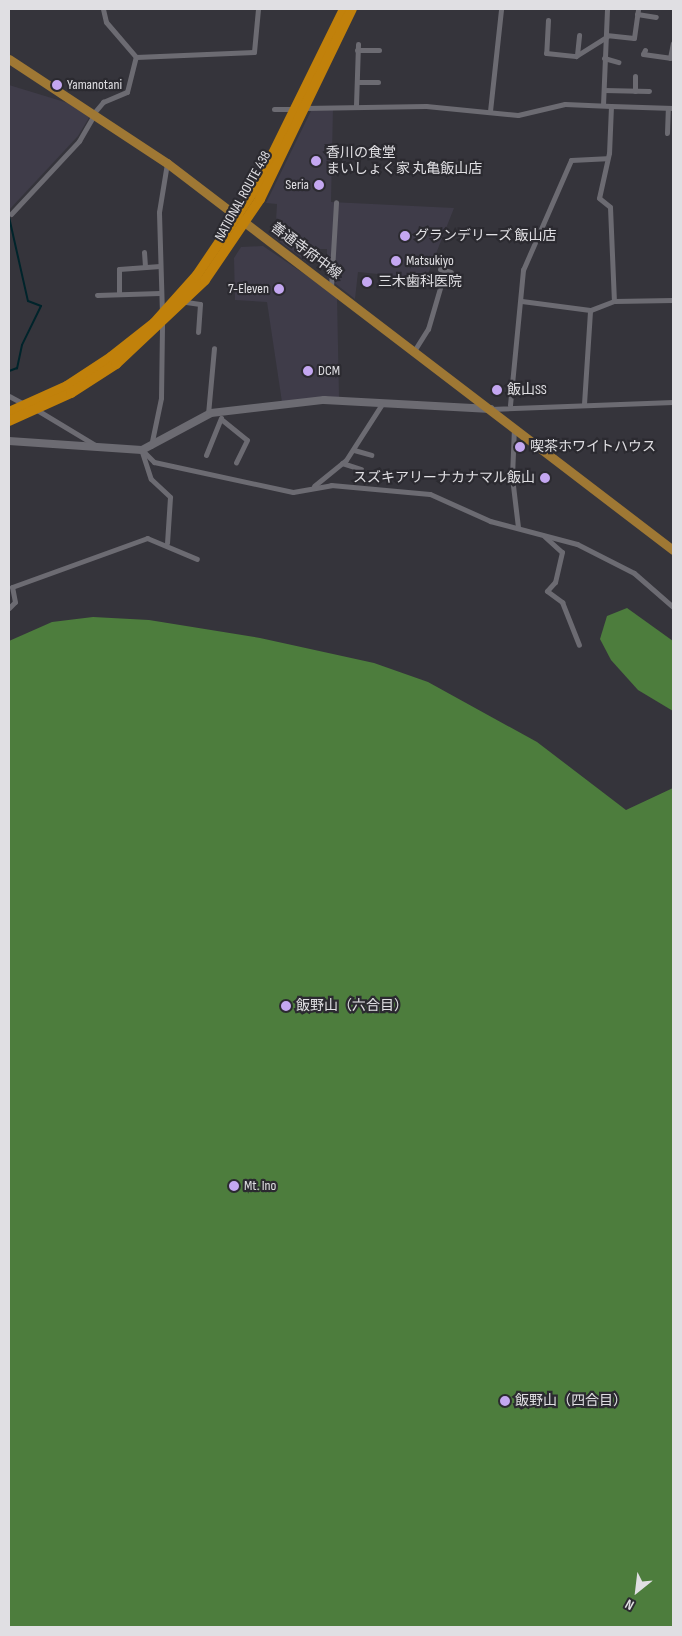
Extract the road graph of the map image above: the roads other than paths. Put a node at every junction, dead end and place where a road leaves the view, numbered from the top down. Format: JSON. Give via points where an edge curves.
{"nodes":[{"id":1,"x":103,"y":9,"type":"edge"},
{"id":2,"x":258,"y":9,"type":"edge"},
{"id":3,"x":344,"y":9,"type":"edge"},
{"id":4,"x":352,"y":9,"type":"edge"},
{"id":5,"x":501,"y":9,"type":"edge"},
{"id":6,"x":606,"y":9,"type":"edge"},
{"id":7,"x":638,"y":12,"type":"edge"},
{"id":8,"x":656,"y":17,"type":"dead end"},
{"id":9,"x":548,"y":20,"type":"dead end"},
{"id":10,"x":579,"y":36,"type":"dead end"},
{"id":11,"x":606,"y":36,"type":"junction"},
{"id":12,"x":673,"y":43,"type":"edge"},
{"id":13,"x":358,"y":44,"type":"dead end"},
{"id":14,"x":357,"y":50,"type":"junction"},
{"id":15,"x":379,"y":50,"type":"dead end"},
{"id":16,"x":645,"y":50,"type":"dead end"},
{"id":17,"x":546,"y":53,"type":"junction"},
{"id":18,"x":577,"y":55,"type":"junction"},
{"id":19,"x":136,"y":57,"type":"junction"},
{"id":20,"x":604,"y":58,"type":"junction"},
{"id":21,"x":9,"y":59,"type":"edge"},
{"id":22,"x":546,"y":61,"type":"dead end"},
{"id":23,"x":618,"y":62,"type":"dead end"},
{"id":24,"x":635,"y":76,"type":"dead end"},
{"id":25,"x":357,"y":82,"type":"junction"},
{"id":26,"x":378,"y":82,"type":"dead end"},
{"id":27,"x":604,"y":90,"type":"junction"},
{"id":28,"x":635,"y":91,"type":"junction"},
{"id":29,"x":649,"y":91,"type":"dead end"},
{"id":30,"x":356,"y":105,"type":"junction"},
{"id":31,"x":603,"y":105,"type":"junction"},
{"id":32,"x":611,"y":106,"type":"junction"},
{"id":33,"x":274,"y":108,"type":"dead end"},
{"id":34,"x":300,"y":108,"type":"junction"},
{"id":35,"x":671,"y":108,"type":"edge"},
{"id":36,"x":490,"y":111,"type":"junction"},
{"id":37,"x":94,"y":115,"type":"junction"},
{"id":38,"x":667,"y":133,"type":"dead end"},
{"id":39,"x":606,"y":158,"type":"junction"},
{"id":40,"x":167,"y":163,"type":"junction"},
{"id":41,"x":336,"y":202,"type":"dead end"},
{"id":42,"x":11,"y":214,"type":"dead end"},
{"id":43,"x":243,"y":220,"type":"junction"},
{"id":44,"x":144,"y":252,"type":"dead end"},
{"id":45,"x":160,"y":266,"type":"junction"},
{"id":46,"x":145,"y":267,"type":"junction"},
{"id":47,"x":446,"y":271,"type":"dead end"},
{"id":48,"x":330,"y":286,"type":"junction"},
{"id":49,"x":103,"y":287,"type":"dead end"},
{"id":50,"x":160,"y":292,"type":"junction"},
{"id":51,"x":104,"y":294,"type":"junction"},
{"id":52,"x":119,"y":294,"type":"junction"},
{"id":53,"x":97,"y":295,"type":"dead end"},
{"id":54,"x":673,"y":300,"type":"edge"},
{"id":55,"x":522,"y":301,"type":"junction"},
{"id":56,"x":614,"y":301,"type":"junction"},
{"id":57,"x":186,"y":302,"type":"junction"},
{"id":58,"x":590,"y":310,"type":"junction"},
{"id":59,"x":162,"y":320,"type":"junction"},
{"id":60,"x":198,"y":332,"type":"dead end"},
{"id":61,"x":214,"y":348,"type":"dead end"},
{"id":62,"x":414,"y":351,"type":"junction"},
{"id":63,"x":9,"y":396,"type":"edge"},
{"id":64,"x":673,"y":402,"type":"edge"},
{"id":65,"x":382,"y":404,"type":"junction"},
{"id":66,"x":584,"y":404,"type":"junction"},
{"id":67,"x":27,"y":405,"type":"junction"},
{"id":68,"x":510,"y":405,"type":"junction"},
{"id":69,"x":491,"y":409,"type":"junction"},
{"id":70,"x":37,"y":410,"type":"junction"},
{"id":71,"x":224,"y":410,"type":"junction"},
{"id":72,"x":9,"y":412,"type":"edge"},
{"id":73,"x":208,"y":414,"type":"junction"},
{"id":74,"x":220,"y":419,"type":"junction"},
{"id":75,"x":9,"y":421,"type":"edge"},
{"id":76,"x":514,"y":426,"type":"junction"},
{"id":77,"x":9,"y":441,"type":"edge"},
{"id":78,"x":151,"y":446,"type":"junction"},
{"id":79,"x":101,"y":449,"type":"junction"},
{"id":80,"x":142,"y":450,"type":"junction"},
{"id":81,"x":354,"y":450,"type":"junction"},
{"id":82,"x":206,"y":455,"type":"dead end"},
{"id":83,"x":371,"y":455,"type":"dead end"},
{"id":84,"x":236,"y":462,"type":"dead end"},
{"id":85,"x":342,"y":463,"type":"junction"},
{"id":86,"x":361,"y":470,"type":"dead end"},
{"id":87,"x":314,"y":486,"type":"junction"},
{"id":88,"x":518,"y":527,"type":"junction"},
{"id":89,"x":543,"y":535,"type":"junction"},
{"id":90,"x":167,"y":543,"type":"junction"},
{"id":91,"x":673,"y":550,"type":"edge"},
{"id":92,"x":197,"y":559,"type":"dead end"},
{"id":93,"x":673,"y":607,"type":"edge"},
{"id":94,"x":9,"y":608,"type":"edge"},
{"id":95,"x":579,"y":644,"type":"dead end"}],
"edges":[{"from":1,"to":19,"type":"street","via":[[106,22]]},
{"from":2,"to":19,"type":"street","via":[[254,52]]},
{"from":3,"to":34,"type":"highway","name":"NATIONAL ROUTE 438"},
{"from":4,"to":34,"type":"highway","name":"NATIONAL ROUTE 438"},
{"from":5,"to":36,"type":"street"},
{"from":6,"to":11,"type":"street"},
{"from":7,"to":8,"type":"street"},
{"from":7,"to":11,"type":"street","via":[[634,38]]},
{"from":9,"to":17,"type":"street"},
{"from":10,"to":18,"type":"street"},
{"from":11,"to":18,"type":"street"},
{"from":11,"to":20,"type":"street"},
{"from":12,"to":16,"type":"street","via":[[670,58],[643,54]]},
{"from":13,"to":14,"type":"street"},
{"from":14,"to":15,"type":"street"},
{"from":14,"to":25,"type":"street"},
{"from":17,"to":18,"type":"street"},
{"from":17,"to":22,"type":"street"},
{"from":19,"to":37,"type":"street","via":[[127,92],[104,102]]},
{"from":20,"to":23,"type":"street"},
{"from":20,"to":27,"type":"street"},
{"from":21,"to":37,"type":"main road","name":"善通寺府中線"},
{"from":24,"to":28,"type":"street"},
{"from":25,"to":26,"type":"street"},
{"from":25,"to":30,"type":"street"},
{"from":27,"to":28,"type":"street"},
{"from":27,"to":31,"type":"street"},
{"from":28,"to":29,"type":"street"},
{"from":30,"to":34,"type":"street"},
{"from":30,"to":36,"type":"street"},
{"from":31,"to":32,"type":"street"},
{"from":31,"to":36,"type":"street","via":[[565,104],[518,114]]},
{"from":32,"to":35,"type":"street"},
{"from":32,"to":39,"type":"street"},
{"from":33,"to":34,"type":"street"},
{"from":34,"to":43,"type":"highway","name":"NATIONAL ROUTE 438"},
{"from":35,"to":38,"type":"street"},
{"from":37,"to":40,"type":"main road","name":"善通寺府中線"},
{"from":37,"to":42,"type":"street","via":[[79,141]]},
{"from":39,"to":55,"type":"street","via":[[571,160],[523,270]]},
{"from":39,"to":56,"type":"street","via":[[599,198],[610,207]]},
{"from":40,"to":43,"type":"main road","name":"善通寺府中線"},
{"from":40,"to":45,"type":"street","via":[[159,212]]},
{"from":41,"to":48,"type":"street"},
{"from":43,"to":48,"type":"main road","name":"善通寺府中線"},
{"from":43,"to":57,"type":"highway","name":"NATIONAL ROUTE 438"},
{"from":43,"to":59,"type":"highway","name":"NATIONAL ROUTE 438"},
{"from":44,"to":46,"type":"street"},
{"from":45,"to":46,"type":"street"},
{"from":45,"to":50,"type":"street"},
{"from":46,"to":52,"type":"street","via":[[119,269]]},
{"from":47,"to":62,"type":"street","via":[[428,329]]},
{"from":48,"to":62,"type":"main road","name":"善通寺府中線"},
{"from":49,"to":51,"type":"street"},
{"from":50,"to":52,"type":"street"},
{"from":50,"to":59,"type":"street"},
{"from":51,"to":52,"type":"street"},
{"from":51,"to":53,"type":"street"},
{"from":54,"to":56,"type":"street"},
{"from":55,"to":58,"type":"street"},
{"from":55,"to":68,"type":"street"},
{"from":56,"to":58,"type":"street"},
{"from":57,"to":59,"type":"highway","name":"NATIONAL ROUTE 438"},
{"from":57,"to":60,"type":"street","via":[[200,304]]},
{"from":58,"to":66,"type":"street"},
{"from":59,"to":67,"type":"highway","name":"NATIONAL ROUTE 438","via":[[111,357]]},
{"from":59,"to":70,"type":"highway","name":"NATIONAL ROUTE 438","via":[[116,364]]},
{"from":59,"to":78,"type":"street","via":[[162,398]]},
{"from":61,"to":73,"type":"street"},
{"from":62,"to":69,"type":"main road","name":"善通寺府中線"},
{"from":63,"to":67,"type":"street"},
{"from":64,"to":66,"type":"street"},
{"from":65,"to":69,"type":"street"},
{"from":65,"to":71,"type":"street","via":[[338,400]]},
{"from":65,"to":81,"type":"street"},
{"from":66,"to":68,"type":"street"},
{"from":67,"to":72,"type":"highway","name":"NATIONAL ROUTE 438"},
{"from":68,"to":69,"type":"street"},
{"from":69,"to":76,"type":"main road","name":"善通寺府中線"},
{"from":70,"to":75,"type":"highway","name":"NATIONAL ROUTE 438"},
{"from":70,"to":79,"type":"street"},
{"from":71,"to":73,"type":"street"},
{"from":71,"to":74,"type":"street"},
{"from":73,"to":78,"type":"street"},
{"from":74,"to":82,"type":"street"},
{"from":74,"to":84,"type":"street","via":[[247,440]]},
{"from":76,"to":88,"type":"street","via":[[512,477]]},
{"from":76,"to":91,"type":"main road","name":"善通寺府中線"},
{"from":77,"to":79,"type":"street"},
{"from":78,"to":80,"type":"street"},
{"from":79,"to":80,"type":"street"},
{"from":80,"to":87,"type":"street","via":[[154,462],[275,489],[293,492]]},
{"from":80,"to":90,"type":"street","via":[[151,479],[170,497]]},
{"from":81,"to":83,"type":"street"},
{"from":81,"to":85,"type":"street"},
{"from":85,"to":86,"type":"street"},
{"from":85,"to":87,"type":"street"},
{"from":87,"to":88,"type":"street","via":[[414,490]]},
{"from":88,"to":89,"type":"street"},
{"from":89,"to":93,"type":"street","via":[[577,544],[594,556],[622,565]]},
{"from":89,"to":95,"type":"street","via":[[562,552],[555,582],[547,591],[562,602]]},
{"from":90,"to":92,"type":"street","via":[[175,553]]},
{"from":90,"to":94,"type":"street","via":[[147,538],[12,587],[15,602]]}]}
